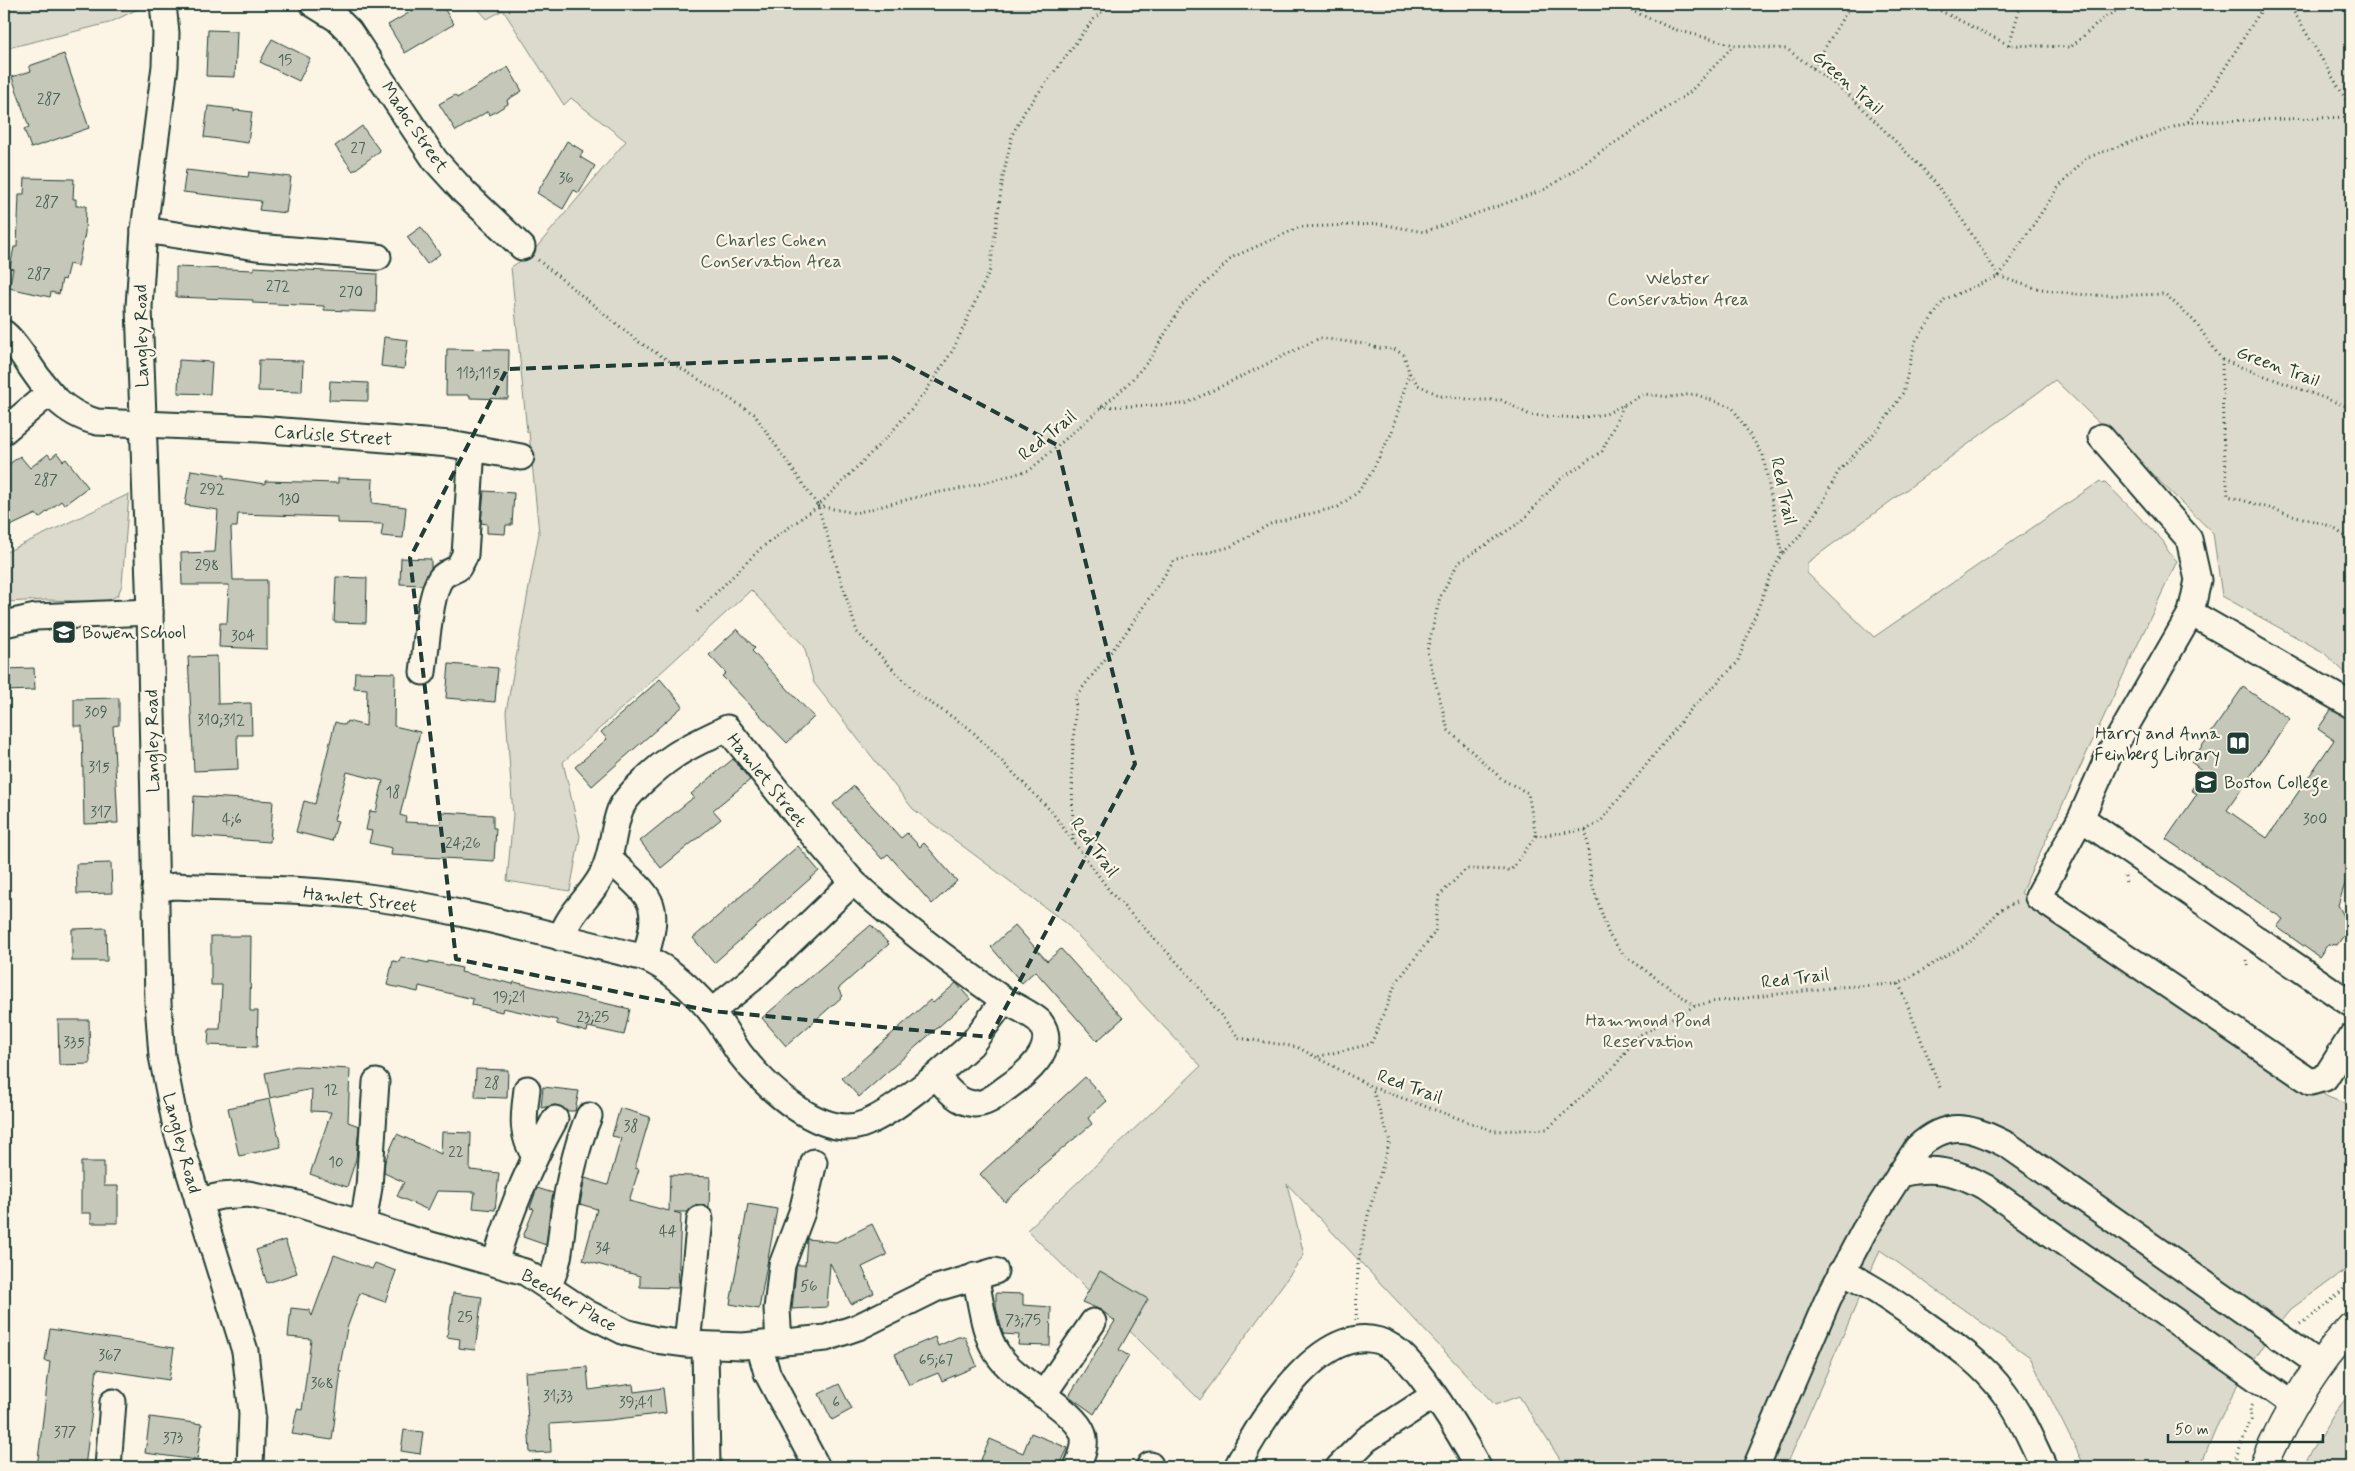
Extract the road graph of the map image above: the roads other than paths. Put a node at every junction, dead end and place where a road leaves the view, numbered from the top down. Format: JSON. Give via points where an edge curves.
{"nodes":[{"id":1,"x":163,"y":4,"type":"edge"},
{"id":2,"x":313,"y":4,"type":"edge"},
{"id":3,"x":144,"y":230,"type":"junction"},
{"id":4,"x":522,"y":247,"type":"road end"},
{"id":5,"x":378,"y":258,"type":"dead end"},
{"id":6,"x":4,"y":332,"type":"edge"},
{"id":7,"x":49,"y":393,"type":"junction"},
{"id":8,"x":143,"y":425,"type":"junction"},
{"id":9,"x":4,"y":431,"type":"edge"},
{"id":10,"x":2102,"y":437,"type":"dead end"},
{"id":11,"x":472,"y":448,"type":"junction"},
{"id":12,"x":521,"y":457,"type":"dead end"},
{"id":13,"x":150,"y":612,"type":"junction"},
{"id":14,"x":2191,"y":613,"type":"junction"},
{"id":15,"x":4,"y":624,"type":"edge"},
{"id":16,"x":423,"y":672,"type":"dead end"},
{"id":17,"x":2351,"y":705,"type":"edge"},
{"id":18,"x":2081,"y":818,"type":"junction"},
{"id":19,"x":610,"y":860,"type":"junction"},
{"id":20,"x":853,"y":882,"type":"junction"},
{"id":21,"x":155,"y":889,"type":"junction"},
{"id":22,"x":561,"y":938,"type":"junction"},
{"id":23,"x":645,"y":958,"type":"junction"},
{"id":24,"x":1004,"y":1000,"type":"junction"},
{"id":25,"x":2351,"y":1004,"type":"edge"},
{"id":26,"x":711,"y":1012,"type":"junction"},
{"id":27,"x":2349,"y":1044,"type":"edge"},
{"id":28,"x":936,"y":1076,"type":"junction"},
{"id":29,"x":376,"y":1082,"type":"dead end"},
{"id":30,"x":527,"y":1089,"type":"dead end"},
{"id":31,"x":589,"y":1116,"type":"dead end"},
{"id":32,"x":555,"y":1119,"type":"dead end"},
{"id":33,"x":535,"y":1156,"type":"junction"},
{"id":34,"x":814,"y":1162,"type":"dead end"},
{"id":35,"x":1900,"y":1174,"type":"junction"},
{"id":36,"x":198,"y":1202,"type":"junction"},
{"id":37,"x":700,"y":1219,"type":"dead end"},
{"id":38,"x":363,"y":1224,"type":"junction"},
{"id":39,"x":495,"y":1263,"type":"junction"},
{"id":40,"x":1841,"y":1272,"type":"junction"},
{"id":41,"x":548,"y":1286,"type":"junction"},
{"id":42,"x":1093,"y":1322,"type":"dead end"},
{"id":43,"x":2351,"y":1327,"type":"edge"},
{"id":44,"x":769,"y":1344,"type":"junction"},
{"id":45,"x":696,"y":1345,"type":"junction"},
{"id":46,"x":2320,"y":1366,"type":"junction"},
{"id":47,"x":1042,"y":1395,"type":"junction"},
{"id":48,"x":1434,"y":1396,"type":"junction"},
{"id":49,"x":113,"y":1402,"type":"dead end"},
{"id":50,"x":2294,"y":1405,"type":"junction"},
{"id":51,"x":108,"y":1467,"type":"edge"},
{"id":52,"x":250,"y":1467,"type":"edge"},
{"id":53,"x":707,"y":1467,"type":"edge"},
{"id":54,"x":817,"y":1467,"type":"edge"},
{"id":55,"x":1077,"y":1467,"type":"edge"},
{"id":56,"x":1237,"y":1467,"type":"edge"},
{"id":57,"x":1339,"y":1467,"type":"edge"},
{"id":58,"x":1478,"y":1467,"type":"edge"},
{"id":59,"x":1756,"y":1467,"type":"edge"},
{"id":60,"x":2044,"y":1467,"type":"edge"},
{"id":61,"x":2263,"y":1467,"type":"edge"}],
"edges":[{"from":1,"to":3,"type":"street","name":"Langley Road","via":[[165,66]]},
{"from":2,"to":4,"type":"street","name":"Madoc Street","via":[[349,31],[436,160],[465,193]]},
{"from":3,"to":5,"type":"street","via":[[256,247]]},
{"from":3,"to":8,"type":"street","name":"Langley Road","via":[[139,307]]},
{"from":6,"to":7,"type":"street","name":"Carlisle Street"},
{"from":7,"to":8,"type":"street","name":"Carlisle Street","via":[[64,408],[85,419]]},
{"from":7,"to":9,"type":"street"},
{"from":8,"to":11,"type":"street","name":"Carlisle Street","via":[[258,429]]},
{"from":8,"to":13,"type":"street","name":"Langley Road"},
{"from":10,"to":14,"type":"street","via":[[2189,539],[2198,580]]},
{"from":11,"to":12,"type":"street","name":"Carlisle Street"},
{"from":11,"to":16,"type":"street","via":[[465,555],[458,568],[440,579],[433,600]]},
{"from":13,"to":15,"type":"street","via":[[36,617]]},
{"from":13,"to":21,"type":"street","name":"Langley Road"},
{"from":14,"to":17,"type":"street"},
{"from":14,"to":18,"type":"street","via":[[2108,757]]},
{"from":18,"to":25,"type":"street"},
{"from":18,"to":27,"type":"street","via":[[2038,897],[2312,1082],[2325,1078]]},
{"from":19,"to":20,"type":"street","name":"Hamlet Street","via":[[612,836],[621,807],[635,790],[674,756],[727,728]]},
{"from":19,"to":22,"type":"street","name":"Hamlet Street","via":[[570,917]]},
{"from":19,"to":23,"type":"street","via":[[641,889],[654,912]]},
{"from":20,"to":24,"type":"street","name":"Hamlet Street","via":[[908,930]]},
{"from":20,"to":26,"type":"street","via":[[752,979]]},
{"from":21,"to":22,"type":"street","name":"Hamlet Street","via":[[175,886],[366,896]]},
{"from":21,"to":36,"type":"street","name":"Langley Road","via":[[162,1056],[177,1132]]},
{"from":22,"to":23,"type":"street","name":"Hamlet Street"},
{"from":23,"to":26,"type":"street","name":"Hamlet Street","via":[[662,965]]},
{"from":24,"to":28,"type":"street","name":"Hamlet Street","via":[[971,1045]]},
{"from":24,"to":28,"type":"street","name":"Hamlet Street","via":[[1040,1021],[1044,1046],[1038,1060],[1021,1078],[988,1101],[975,1104],[954,1096]]},
{"from":26,"to":28,"type":"street","name":"Hamlet Street","via":[[741,1055],[776,1092],[806,1114],[840,1127],[865,1124]]},
{"from":29,"to":38,"type":"street","via":[[369,1188]]},
{"from":30,"to":33,"type":"street","via":[[525,1137]]},
{"from":31,"to":41,"type":"street","via":[[579,1142],[556,1268]]},
{"from":32,"to":33,"type":"street"},
{"from":33,"to":39,"type":"street"},
{"from":34,"to":44,"type":"street","via":[[802,1212],[782,1265]]},
{"from":35,"to":40,"type":"street"},
{"from":35,"to":46,"type":"street","via":[[1917,1148],[1927,1138],[1942,1131],[1958,1127],[1990,1137],[2009,1146]]},
{"from":35,"to":50,"type":"street","via":[[1916,1170],[1943,1170],[1985,1187]]},
{"from":36,"to":38,"type":"street","name":"Beecher Place","via":[[232,1194],[264,1196]]},
{"from":36,"to":52,"type":"street","name":"Langley Road","via":[[245,1351],[252,1413]]},
{"from":37,"to":45,"type":"street"},
{"from":38,"to":39,"type":"street","name":"Beecher Place"},
{"from":39,"to":41,"type":"street","name":"Beecher Place","via":[[525,1272]]},
{"from":40,"to":59,"type":"street"},
{"from":40,"to":60,"type":"street","via":[[1906,1311],[1985,1370],[2015,1409]]},
{"from":41,"to":45,"type":"street","name":"Beecher Place","via":[[625,1332]]},
{"from":42,"to":47,"type":"street"},
{"from":43,"to":46,"type":"main road"},
{"from":44,"to":45,"type":"street","name":"Beecher Place"},
{"from":44,"to":47,"type":"street","name":"Beecher Place","via":[[844,1334],[937,1288],[985,1273],[986,1327],[996,1353]]},
{"from":44,"to":54,"type":"street","via":[[767,1373]]},
{"from":45,"to":53,"type":"street"},
{"from":46,"to":50,"type":"main road"},
{"from":47,"to":55,"type":"street","via":[[1071,1417],[1083,1434],[1084,1448]]},
{"from":48,"to":56,"type":"street","via":[[1411,1365],[1392,1347],[1382,1342],[1356,1339],[1328,1350],[1296,1378],[1262,1422]]},
{"from":48,"to":57,"type":"street","via":[[1367,1439]]},
{"from":48,"to":58,"type":"street"},
{"from":49,"to":51,"type":"street"},
{"from":50,"to":61,"type":"main road"}]}
